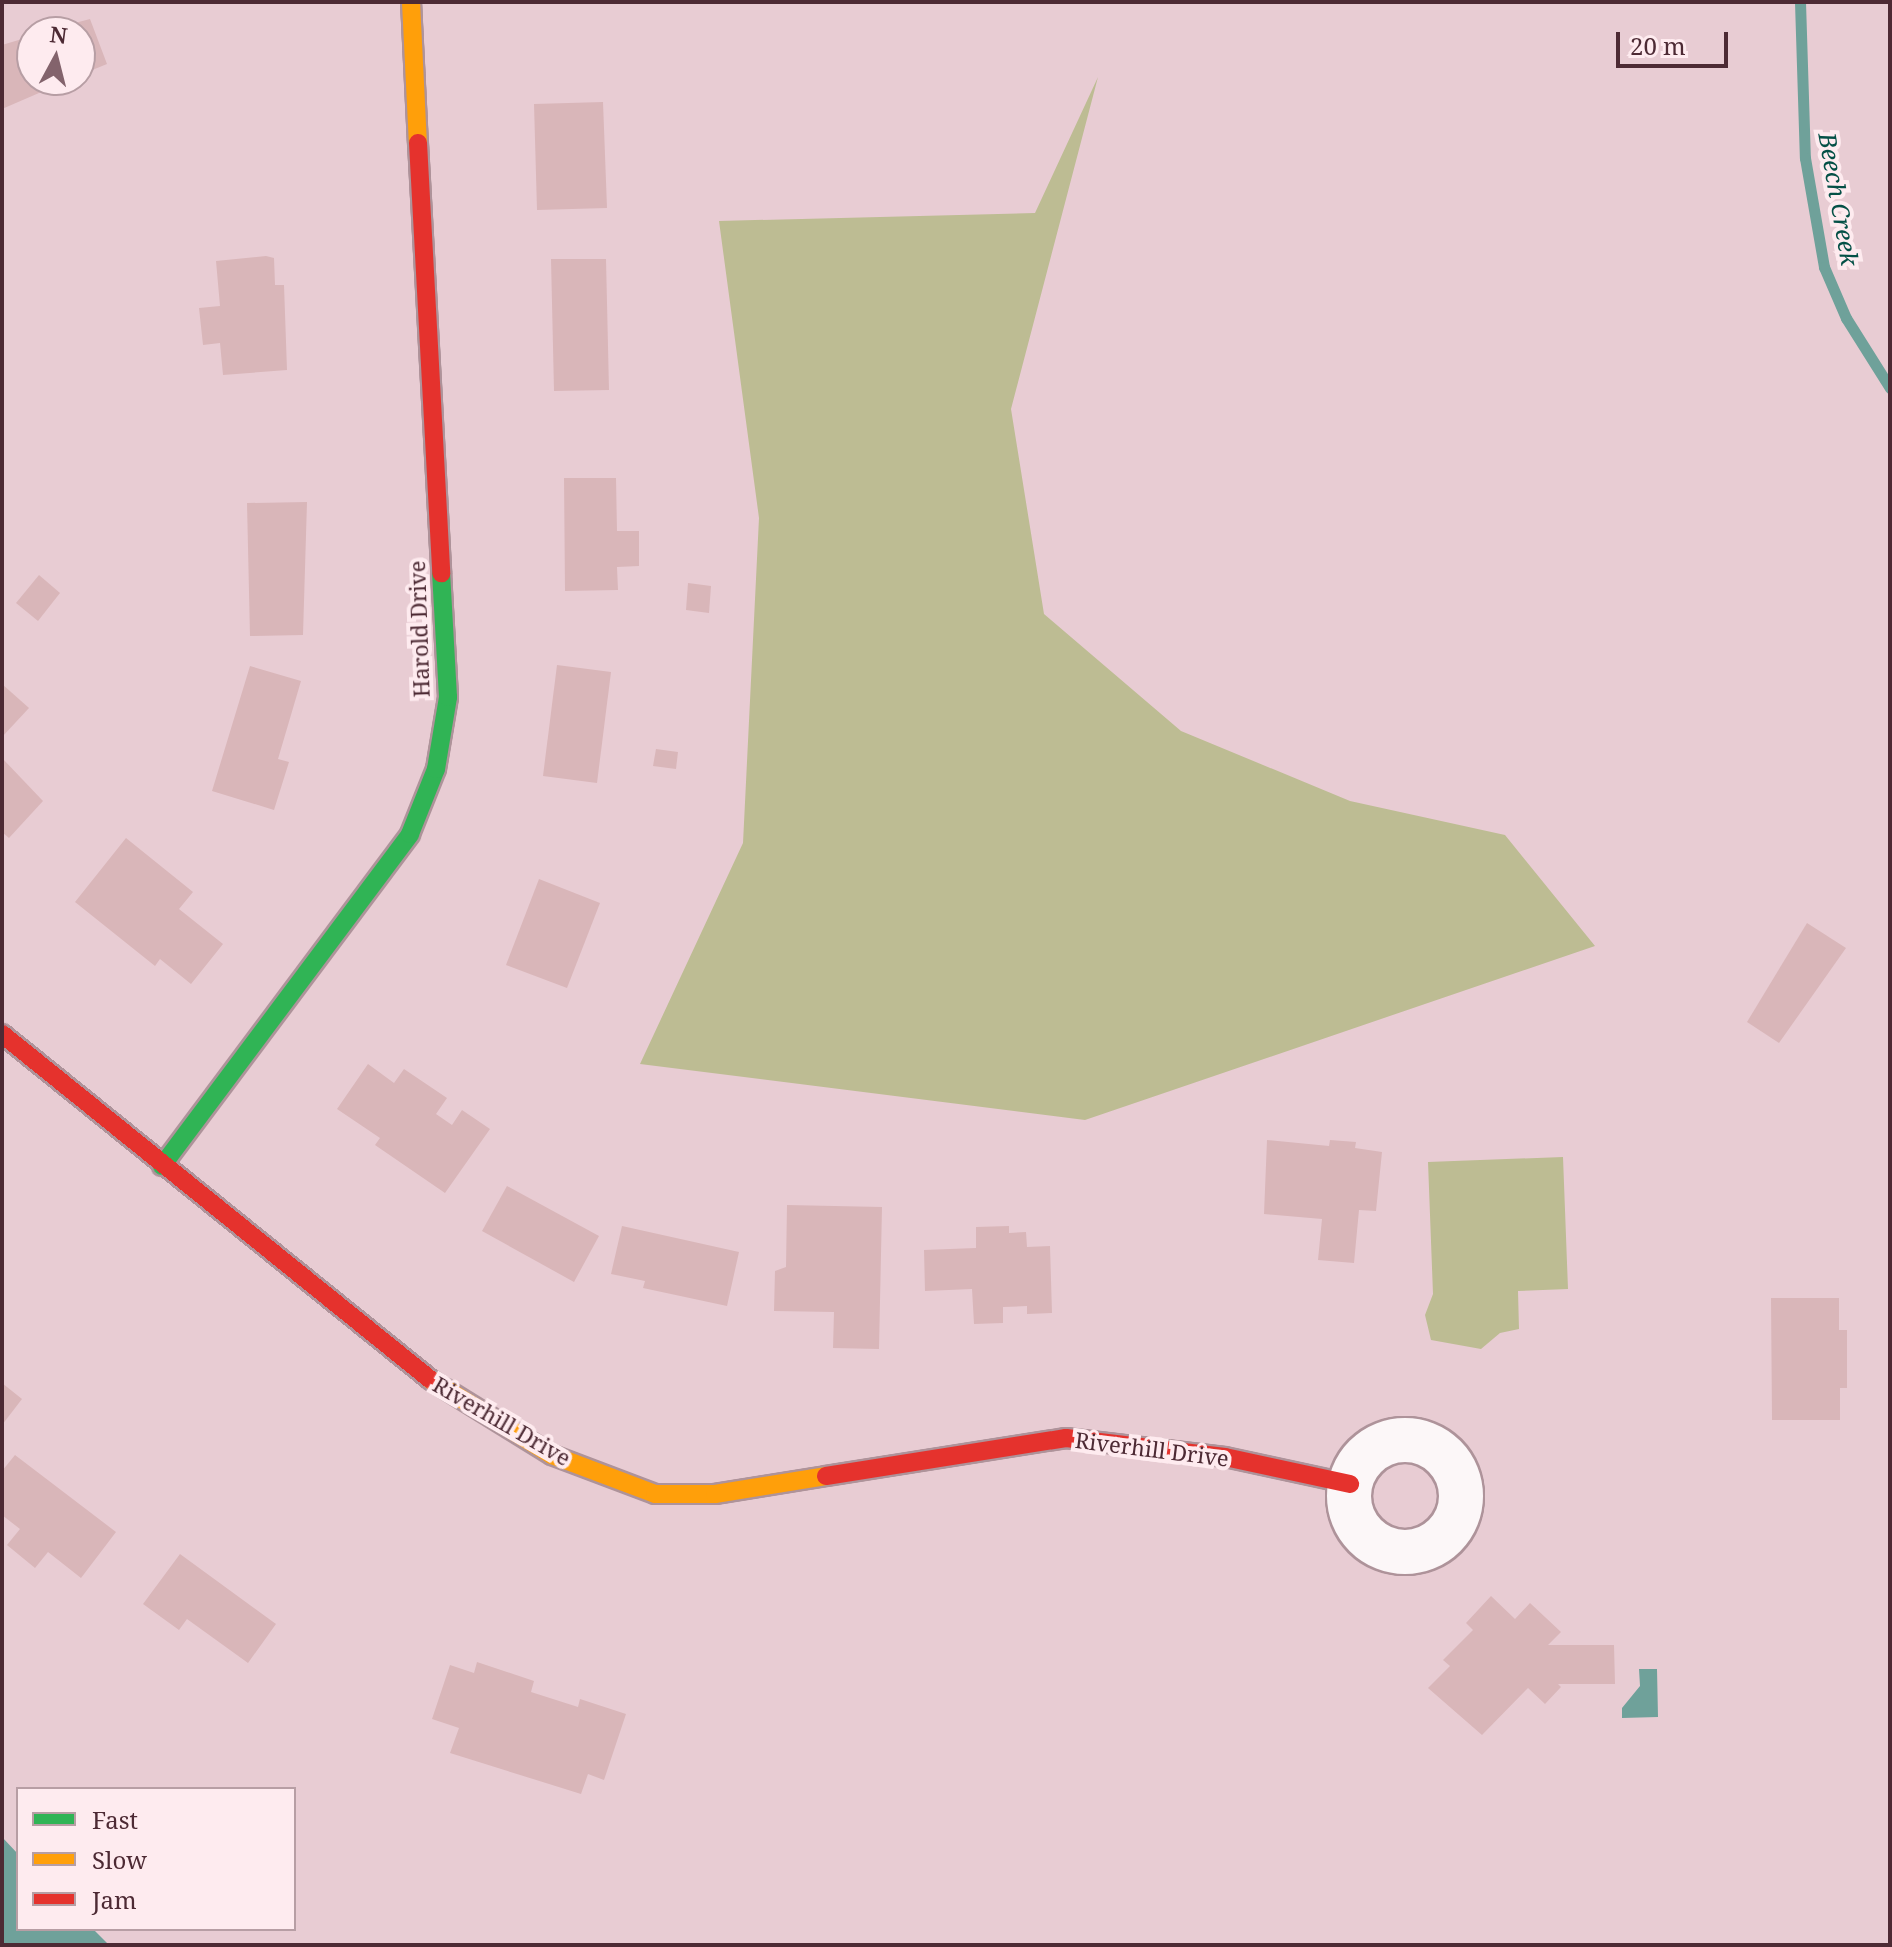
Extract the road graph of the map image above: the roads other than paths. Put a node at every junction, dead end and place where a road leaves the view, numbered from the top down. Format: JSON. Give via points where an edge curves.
{"nodes":[{"id":1,"x":411,"y":2,"type":"edge"},
{"id":2,"x":2,"y":1034,"type":"edge"},
{"id":3,"x":162,"y":1166,"type":"junction"},
{"id":4,"x":1350,"y":1484,"type":"dead end"}],
"edges":[{"from":1,"to":3,"type":"street","name":"Harold Drive","via":[[448,697],[436,769],[410,834]]},
{"from":2,"to":3,"type":"street","name":"Riverhill Drive"},
{"from":3,"to":4,"type":"street","name":"Riverhill Drive","via":[[420,1373],[552,1455],[655,1494],[715,1494],[1066,1438],[1198,1453]]}]}
